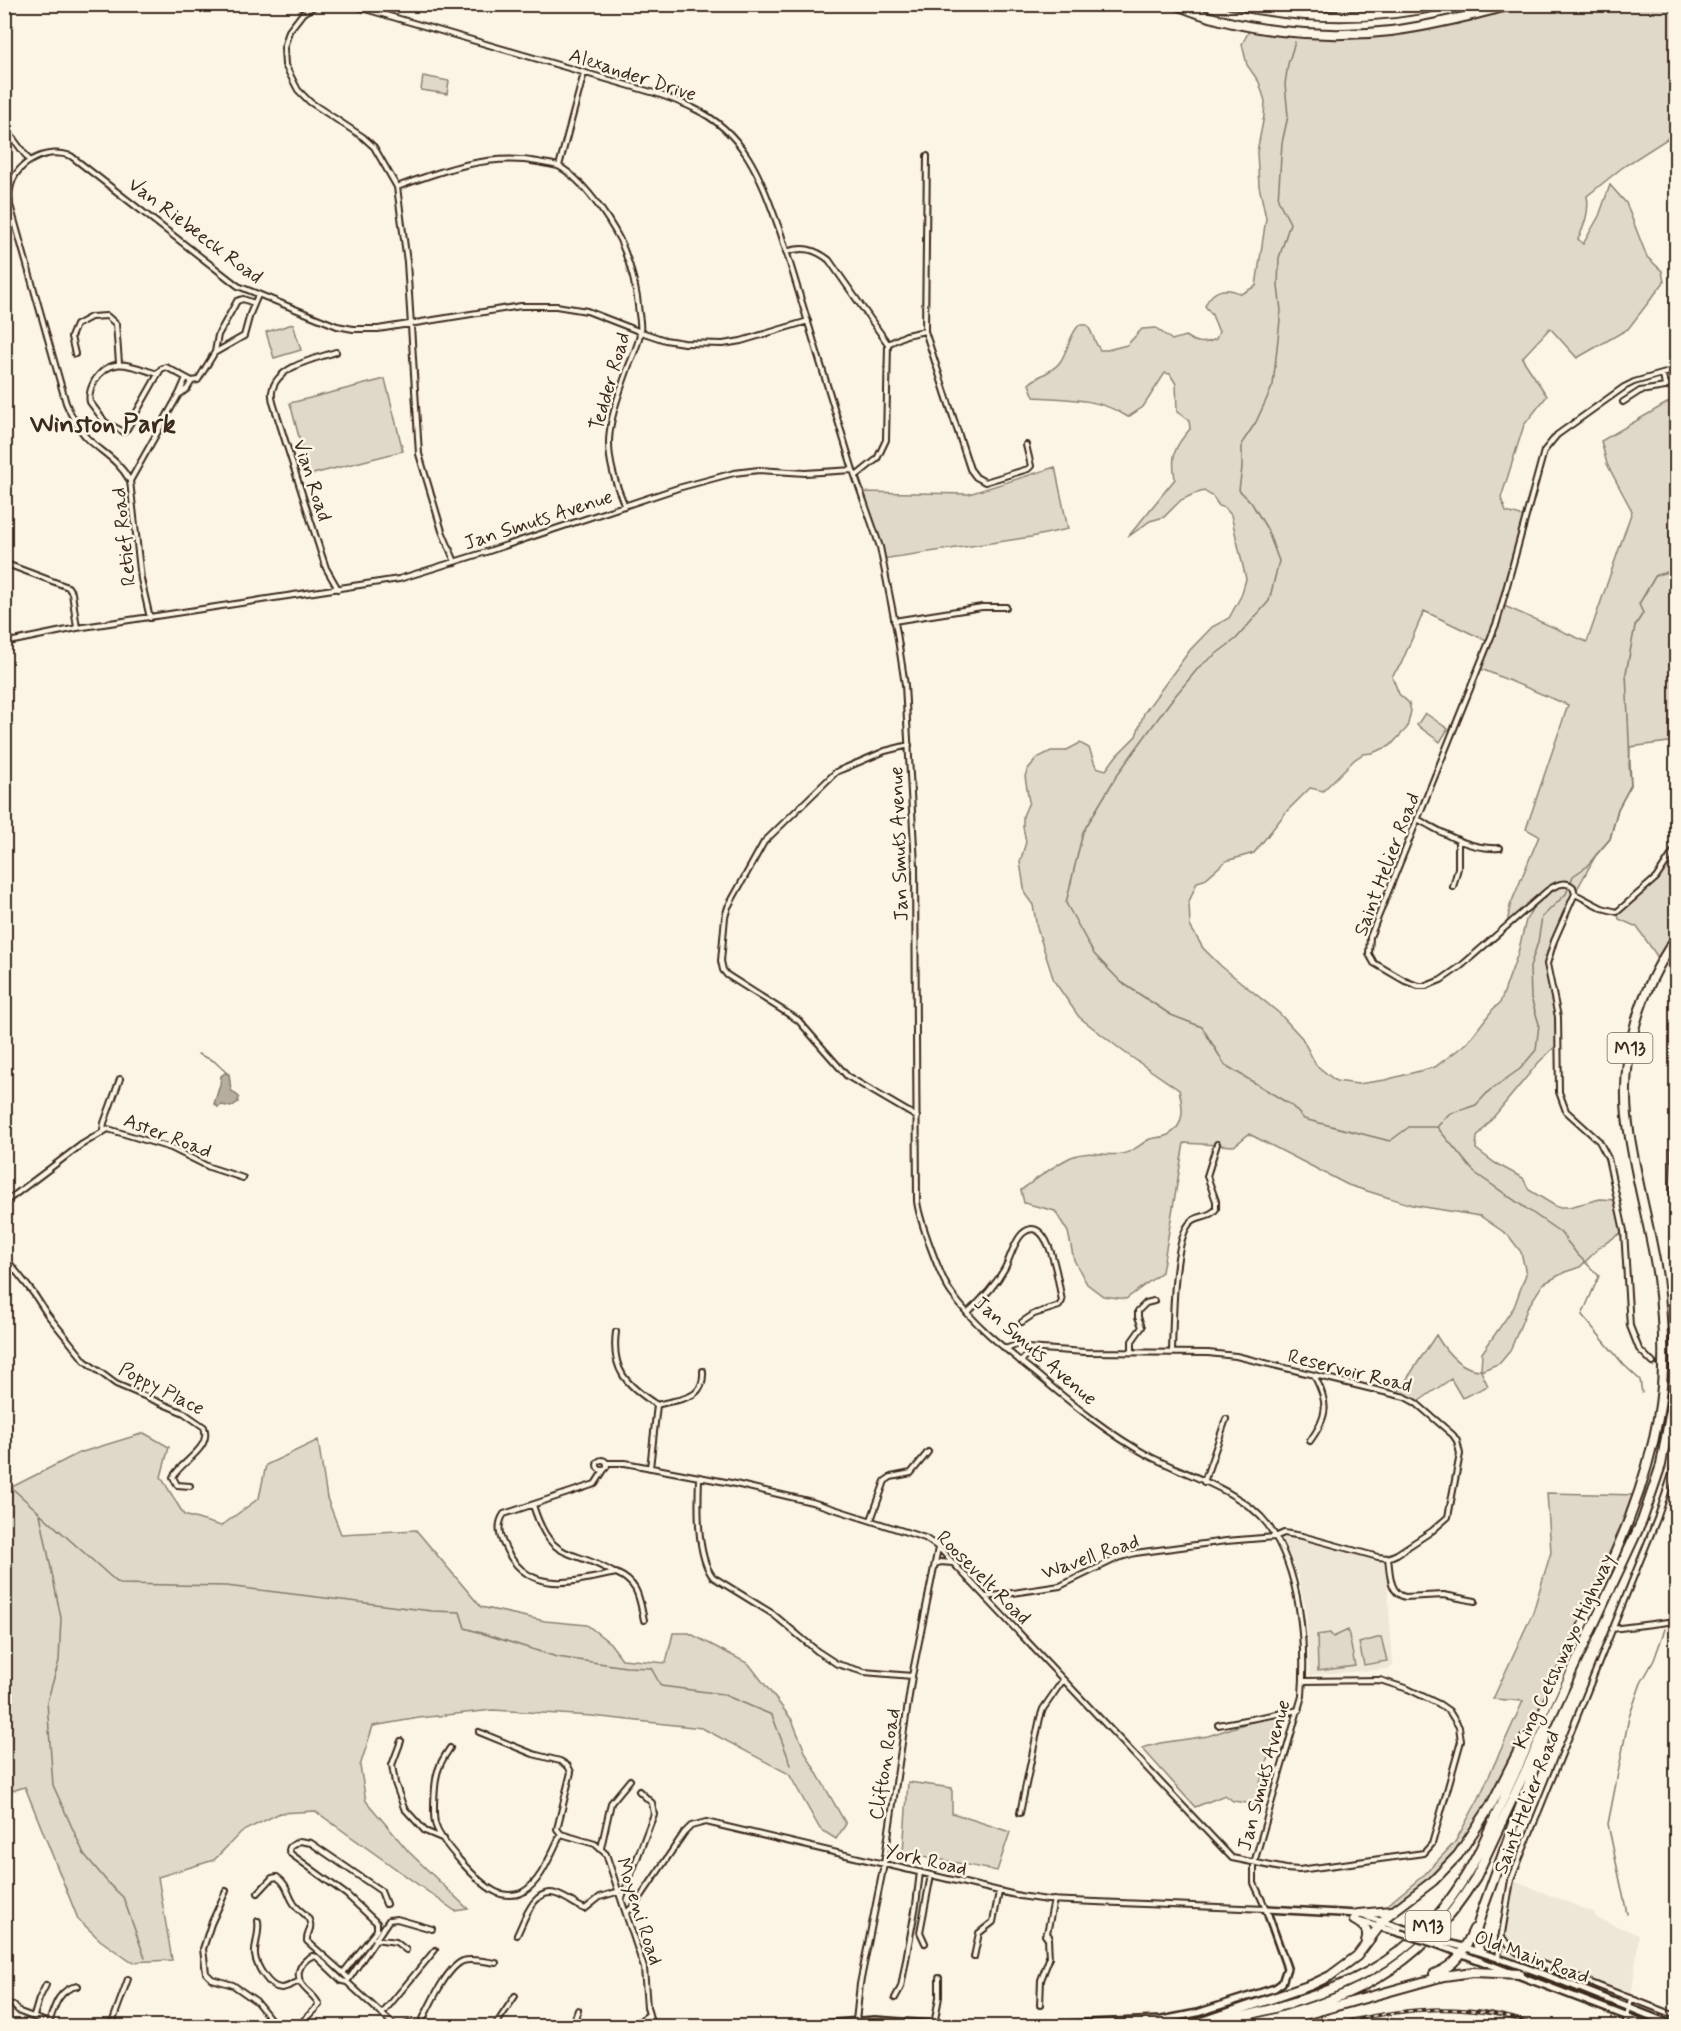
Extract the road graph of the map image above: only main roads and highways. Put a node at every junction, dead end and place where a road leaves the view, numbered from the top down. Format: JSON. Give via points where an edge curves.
{"nodes":[{"id":1,"x":1175,"y":4,"type":"edge"},
{"id":2,"x":1230,"y":4,"type":"edge"},
{"id":3,"x":1447,"y":4,"type":"edge"},
{"id":4,"x":1516,"y":4,"type":"edge"},
{"id":5,"x":1677,"y":938,"type":"edge"},
{"id":6,"x":1677,"y":1150,"type":"edge"},
{"id":7,"x":1557,"y":1704,"type":"junction"},
{"id":8,"x":1544,"y":1710,"type":"junction"},
{"id":9,"x":1394,"y":1911,"type":"junction"},
{"id":10,"x":1482,"y":1911,"type":"junction"},
{"id":11,"x":1364,"y":1948,"type":"junction"},
{"id":12,"x":1479,"y":1950,"type":"road end"},
{"id":13,"x":1520,"y":1974,"type":"road end"},
{"id":14,"x":1401,"y":1989,"type":"junction"},
{"id":15,"x":1191,"y":2026,"type":"edge"},
{"id":16,"x":1207,"y":2026,"type":"edge"},
{"id":17,"x":1245,"y":2026,"type":"edge"},
{"id":18,"x":1265,"y":2026,"type":"edge"}],
"edges":[{"from":1,"to":4,"type":"highway","via":[[1232,22],[1311,33],[1390,31]]},
{"from":2,"to":3,"type":"highway","via":[[1264,12],[1339,18],[1395,14]]},
{"from":5,"to":8,"type":"highway","name":"King Cetshwayo Highway","number":"M13","via":[[1654,974],[1639,1015],[1627,1075],[1630,1140],[1658,1278],[1662,1381],[1658,1416],[1646,1477],[1618,1551]]},
{"from":6,"to":7,"type":"highway","name":"King Cetshwayo Highway","number":"M13","via":[[1674,1378],[1667,1442],[1642,1521]]},
{"from":7,"to":10,"type":"highway"},
{"from":7,"to":17,"type":"highway","name":"King Cetshwayo Highway","number":"M13","via":[[1476,1877],[1432,1934],[1398,1965],[1354,1990],[1312,2008]]},
{"from":8,"to":9,"type":"highway","via":[[1458,1855],[1433,1881]]},
{"from":8,"to":16,"type":"highway","name":"King Cetshwayo Highway","number":"M13","via":[[1468,1873],[1447,1904],[1414,1938],[1372,1970],[1328,1992]]},
{"from":9,"to":11,"type":"highway"},
{"from":9,"to":11,"type":"highway","via":[[1356,1917],[1368,1933]]},
{"from":10,"to":12,"type":"highway","via":[[1475,1935]]},
{"from":10,"to":14,"type":"highway","via":[[1464,1951],[1446,1970]]},
{"from":11,"to":15,"type":"highway","via":[[1330,1976],[1311,1985]]},
{"from":13,"to":14,"type":"highway","via":[[1459,1973]]},
{"from":14,"to":18,"type":"highway"}]}
